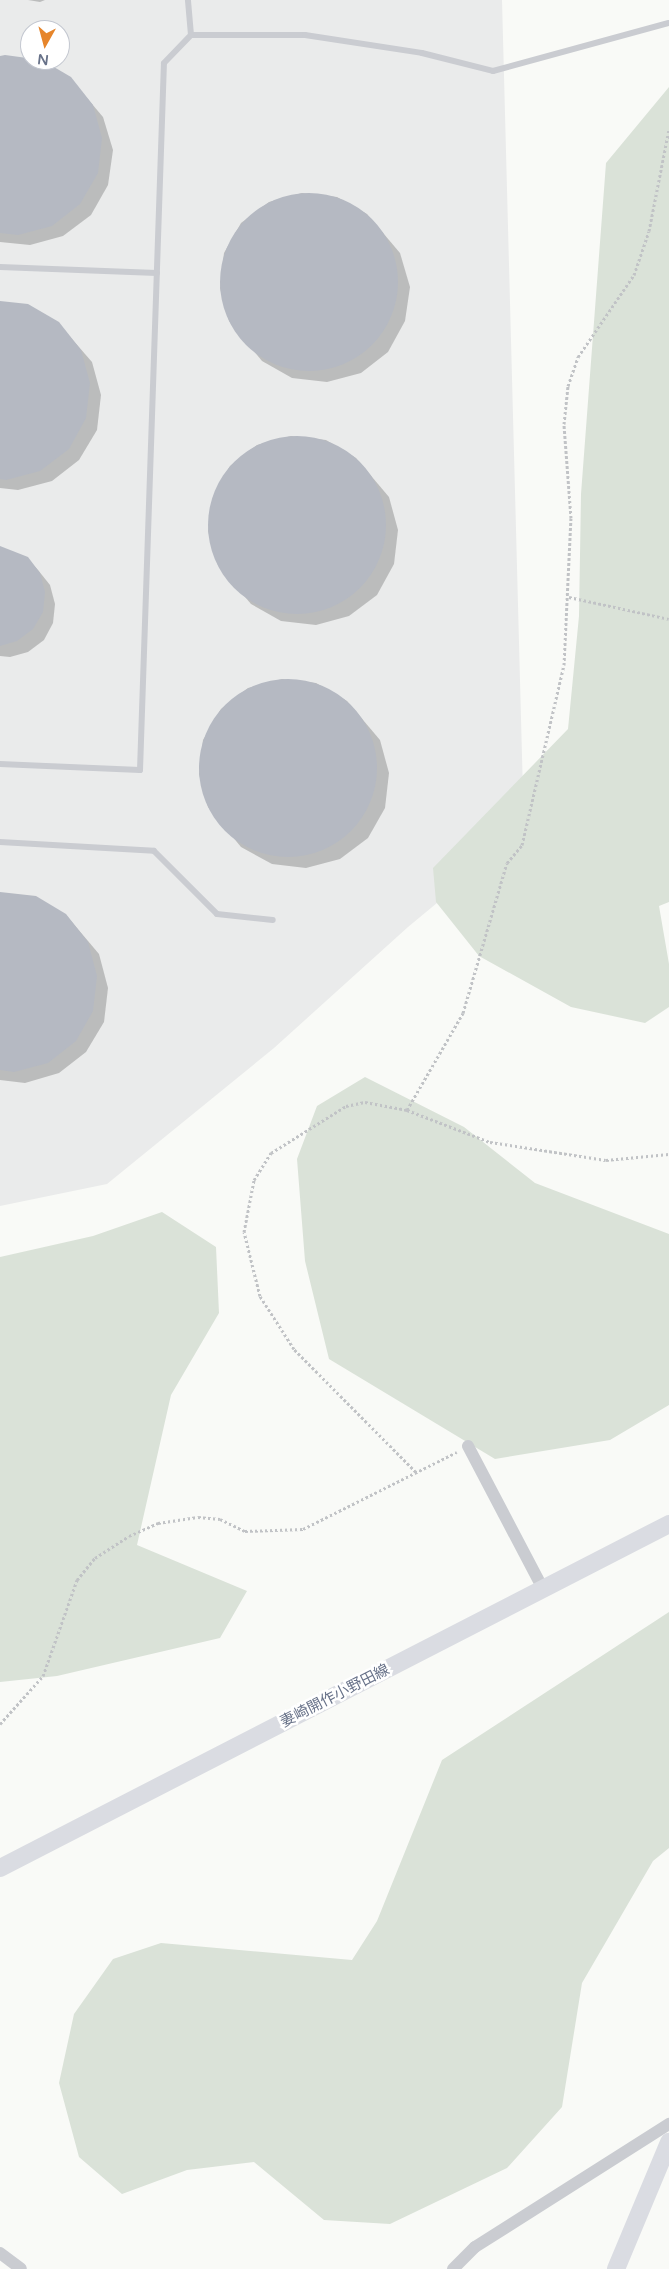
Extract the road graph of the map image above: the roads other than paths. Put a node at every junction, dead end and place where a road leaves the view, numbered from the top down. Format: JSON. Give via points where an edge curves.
{"nodes":[{"id":1,"x":188,"y":0,"type":"edge"},
{"id":2,"x":669,"y":23,"type":"edge"},
{"id":3,"x":191,"y":36,"type":"junction"},
{"id":4,"x":0,"y":267,"type":"edge"},
{"id":5,"x":157,"y":273,"type":"junction"},
{"id":6,"x":0,"y":764,"type":"edge"},
{"id":7,"x":0,"y":842,"type":"edge"},
{"id":8,"x":274,"y":920,"type":"dead end"},
{"id":9,"x":468,"y":1446,"type":"road end"},
{"id":10,"x":669,"y":1524,"type":"edge"},
{"id":11,"x":543,"y":1589,"type":"junction"},
{"id":12,"x":0,"y":1868,"type":"edge"},
{"id":13,"x":669,"y":2124,"type":"edge"},
{"id":14,"x":669,"y":2142,"type":"edge"},
{"id":15,"x":0,"y":2253,"type":"edge"},
{"id":16,"x":21,"y":2269,"type":"edge"},
{"id":17,"x":453,"y":2269,"type":"edge"},
{"id":18,"x":616,"y":2269,"type":"edge"}],
"edges":[{"from":1,"to":3,"type":"lane"},
{"from":2,"to":3,"type":"lane","via":[[493,71],[422,53],[305,36]]},
{"from":3,"to":5,"type":"lane","via":[[164,64]]},
{"from":4,"to":5,"type":"lane"},
{"from":5,"to":6,"type":"lane","via":[[140,770]]},
{"from":7,"to":8,"type":"lane","via":[[154,852],[217,914]]},
{"from":9,"to":11,"type":"street"},
{"from":10,"to":11,"type":"main road","name":"妻崎開作小野田線"},
{"from":11,"to":12,"type":"main road","name":"妻崎開作小野田線"},
{"from":13,"to":17,"type":"street","via":[[475,2247]]},
{"from":14,"to":18,"type":"main road"},
{"from":15,"to":16,"type":"street"}]}
